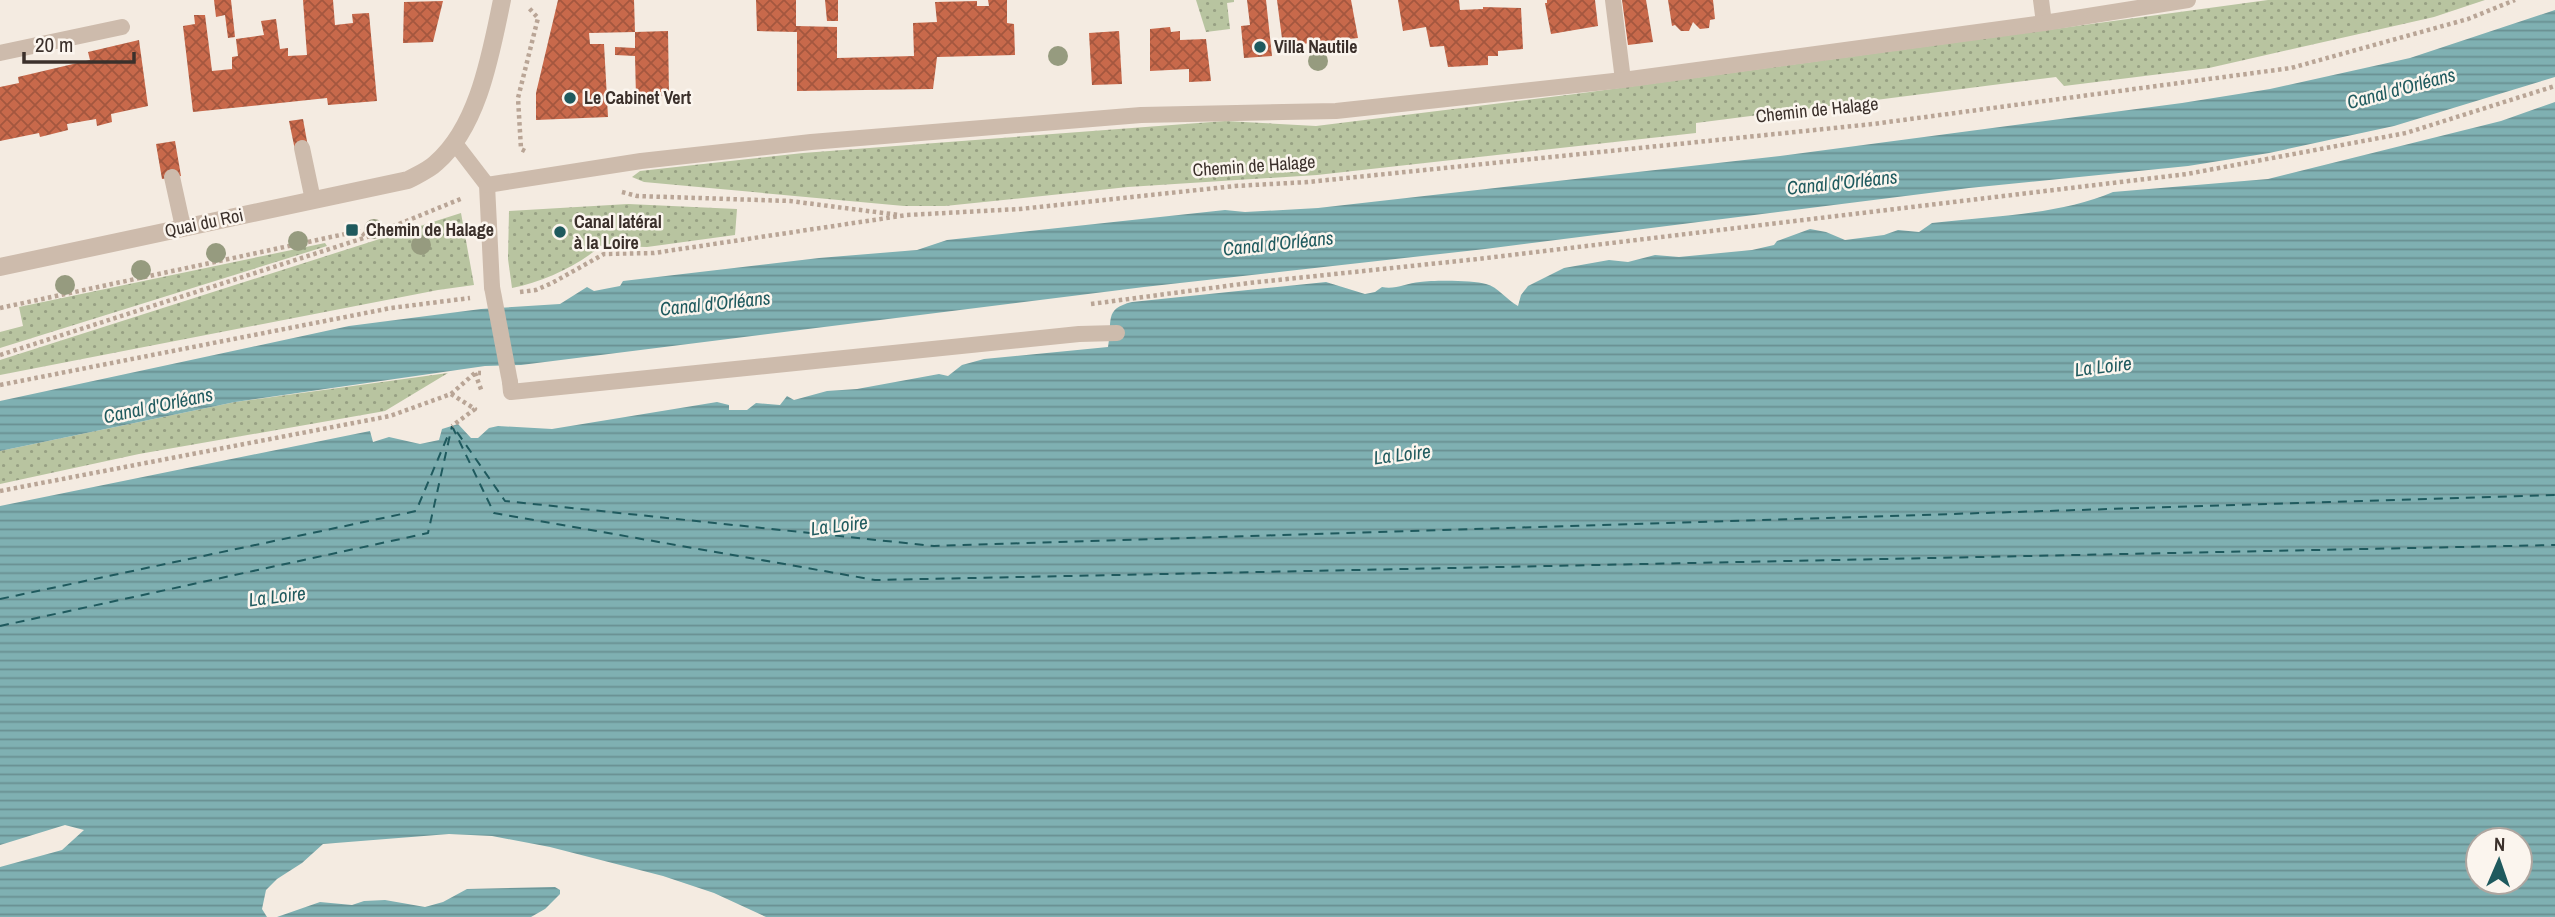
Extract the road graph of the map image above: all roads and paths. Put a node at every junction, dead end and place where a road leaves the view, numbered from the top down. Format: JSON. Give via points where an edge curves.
{"nodes":[{"id":1,"x":502,"y":0,"type":"edge"},
{"id":2,"x":1614,"y":0,"type":"edge"},
{"id":3,"x":2041,"y":0,"type":"edge"},
{"id":4,"x":2188,"y":0,"type":"edge"},
{"id":5,"x":2515,"y":0,"type":"edge"},
{"id":6,"x":525,"y":4,"type":"dead end"},
{"id":7,"x":2044,"y":23,"type":"junction"},
{"id":8,"x":122,"y":27,"type":"dead end"},
{"id":9,"x":0,"y":53,"type":"edge"},
{"id":10,"x":1623,"y":80,"type":"junction"},
{"id":11,"x":2555,"y":86,"type":"edge"},
{"id":12,"x":454,"y":142,"type":"junction"},
{"id":13,"x":302,"y":148,"type":"dead end"},
{"id":14,"x":562,"y":175,"type":"junction"},
{"id":15,"x":172,"y":177,"type":"dead end"},
{"id":16,"x":487,"y":185,"type":"junction"},
{"id":17,"x":612,"y":189,"type":"dead end"},
{"id":18,"x":313,"y":200,"type":"junction"},
{"id":19,"x":907,"y":215,"type":"junction"},
{"id":20,"x":183,"y":227,"type":"junction"},
{"id":21,"x":367,"y":237,"type":"junction"},
{"id":22,"x":0,"y":267,"type":"edge"},
{"id":23,"x":488,"y":292,"type":"junction"},
{"id":24,"x":510,"y":293,"type":"dead end"},
{"id":25,"x":1084,"y":305,"type":"dead end"},
{"id":26,"x":0,"y":308,"type":"edge"},
{"id":27,"x":1117,"y":333,"type":"dead end"},
{"id":28,"x":0,"y":355,"type":"edge"},
{"id":29,"x":0,"y":385,"type":"edge"},
{"id":30,"x":452,"y":426,"type":"dead end"},
{"id":31,"x":0,"y":491,"type":"edge"}],
"edges":[{"from":1,"to":12,"type":"street","name":"Quai du Roi","via":[[479,98]]},
{"from":2,"to":10,"type":"lane"},
{"from":3,"to":7,"type":"lane"},
{"from":4,"to":7,"type":"lane"},
{"from":5,"to":19,"type":"path","name":"Chemin de Halage","via":[[2468,19],[2291,68],[1887,122],[1308,182]]},
{"from":6,"to":14,"type":"path","via":[[538,18],[518,98],[521,149]]},
{"from":7,"to":10,"type":"lane"},
{"from":8,"to":9,"type":"lane"},
{"from":10,"to":14,"type":"lane","via":[[1336,111],[1141,115],[811,142],[641,160]]},
{"from":11,"to":25,"type":"path","via":[[2406,133],[2187,174]]},
{"from":12,"to":16,"type":"lane"},
{"from":12,"to":18,"type":"street","name":"Quai du Roi","via":[[436,164],[408,180]]},
{"from":13,"to":18,"type":"lane"},
{"from":14,"to":16,"type":"lane"},
{"from":15,"to":20,"type":"lane"},
{"from":16,"to":21,"type":"path"},
{"from":16,"to":23,"type":"lane"},
{"from":17,"to":19,"type":"path","via":[[637,196],[790,201]]},
{"from":18,"to":20,"type":"street","name":"Quai du Roi"},
{"from":19,"to":24,"type":"path","name":"Chemin de Halage","via":[[654,253],[604,254],[536,290]]},
{"from":20,"to":22,"type":"street","name":"Quai du Roi"},
{"from":21,"to":26,"type":"path","via":[[359,231]]},
{"from":21,"to":28,"type":"path"},
{"from":23,"to":27,"type":"lane","bridge":true,"via":[[511,392]]},
{"from":23,"to":29,"type":"path"},
{"from":30,"to":31,"type":"path","via":[[475,409],[451,394],[390,416]]}]}
